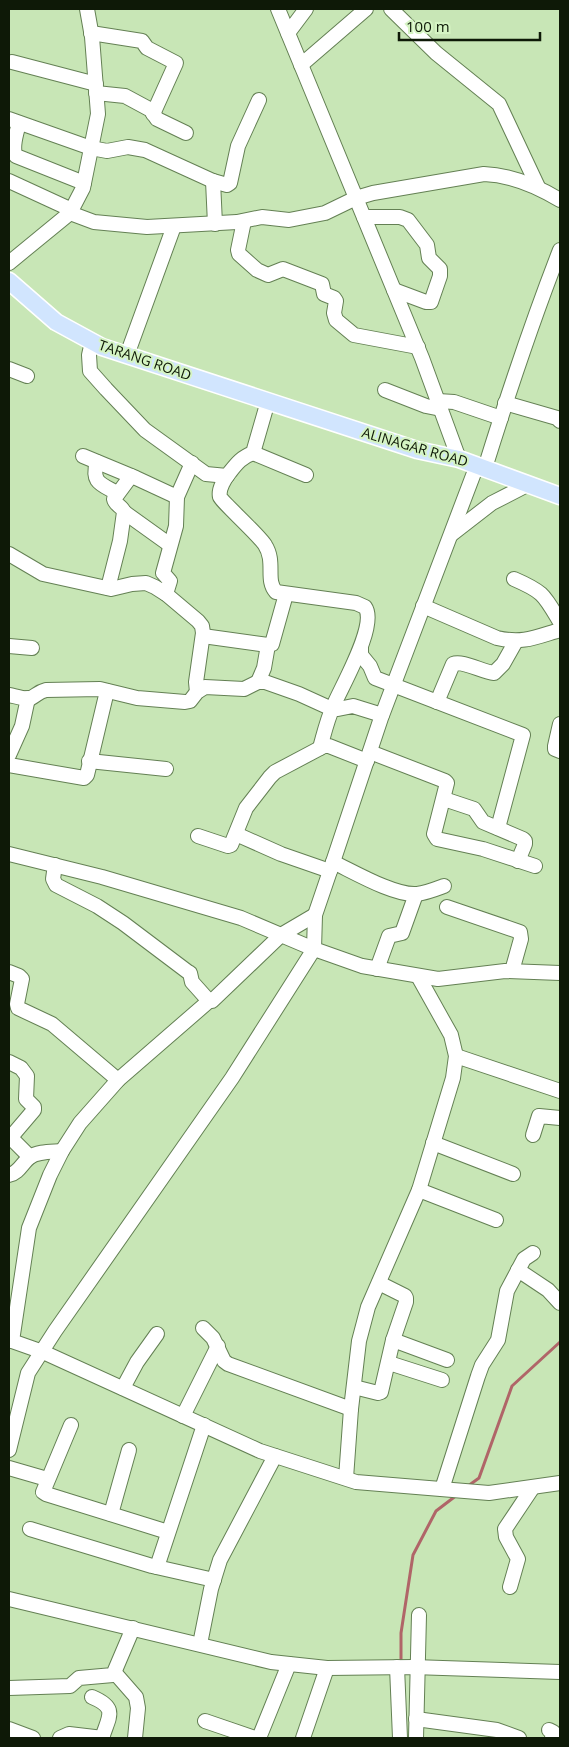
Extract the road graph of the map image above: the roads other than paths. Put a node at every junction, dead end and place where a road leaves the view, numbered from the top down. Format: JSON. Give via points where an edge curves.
{"nodes":[{"id":1,"x":87,"y":9,"type":"edge"},
{"id":2,"x":278,"y":9,"type":"edge"},
{"id":3,"x":306,"y":9,"type":"edge"},
{"id":4,"x":366,"y":9,"type":"edge"},
{"id":5,"x":391,"y":9,"type":"edge"},
{"id":6,"x":91,"y":33,"type":"junction"},
{"id":7,"x":288,"y":33,"type":"junction"},
{"id":8,"x":12,"y":62,"type":"dead end"},
{"id":9,"x":301,"y":65,"type":"junction"},
{"id":10,"x":96,"y":88,"type":"junction"},
{"id":11,"x":259,"y":100,"type":"dead end"},
{"id":12,"x":153,"y":114,"type":"junction"},
{"id":13,"x":14,"y":121,"type":"edge"},
{"id":14,"x":186,"y":133,"type":"dead end"},
{"id":15,"x":91,"y":148,"type":"junction"},
{"id":16,"x":213,"y":181,"type":"junction"},
{"id":17,"x":9,"y":182,"type":"edge"},
{"id":18,"x":84,"y":183,"type":"junction"},
{"id":19,"x":538,"y":187,"type":"junction"},
{"id":20,"x":356,"y":198,"type":"junction"},
{"id":21,"x":560,"y":200,"type":"edge"},
{"id":22,"x":71,"y":211,"type":"junction"},
{"id":23,"x":364,"y":217,"type":"junction"},
{"id":24,"x":244,"y":221,"type":"junction"},
{"id":25,"x":215,"y":224,"type":"junction"},
{"id":26,"x":174,"y":226,"type":"junction"},
{"id":27,"x":560,"y":250,"type":"edge"},
{"id":28,"x":9,"y":263,"type":"edge"},
{"id":29,"x":9,"y":281,"type":"edge"},
{"id":30,"x":394,"y":290,"type":"junction"},
{"id":31,"x":92,"y":342,"type":"junction"},
{"id":32,"x":418,"y":347,"type":"junction"},
{"id":33,"x":127,"y":355,"type":"junction"},
{"id":34,"x":9,"y":369,"type":"edge"},
{"id":35,"x":27,"y":376,"type":"dead end"},
{"id":36,"x":384,"y":390,"type":"dead end"},
{"id":37,"x":268,"y":401,"type":"junction"},
{"id":38,"x":505,"y":403,"type":"junction"},
{"id":39,"x":439,"y":405,"type":"junction"},
{"id":40,"x":500,"y":418,"type":"junction"},
{"id":41,"x":560,"y":421,"type":"edge"},
{"id":42,"x":253,"y":453,"type":"junction"},
{"id":43,"x":83,"y":456,"type":"dead end"},
{"id":44,"x":459,"y":459,"type":"junction"},
{"id":45,"x":98,"y":462,"type":"junction"},
{"id":46,"x":192,"y":463,"type":"junction"},
{"id":47,"x":481,"y":466,"type":"junction"},
{"id":48,"x":306,"y":475,"type":"dead end"},
{"id":49,"x":131,"y":476,"type":"junction"},
{"id":50,"x":227,"y":476,"type":"junction"},
{"id":51,"x":529,"y":484,"type":"junction"},
{"id":52,"x":117,"y":493,"type":"junction"},
{"id":53,"x":560,"y":496,"type":"edge"},
{"id":54,"x":177,"y":497,"type":"junction"},
{"id":55,"x":124,"y":512,"type":"junction"},
{"id":56,"x":451,"y":535,"type":"junction"},
{"id":57,"x":170,"y":545,"type":"junction"},
{"id":58,"x":9,"y":554,"type":"edge"},
{"id":59,"x":514,"y":579,"type":"dead end"},
{"id":60,"x":108,"y":588,"type":"junction"},
{"id":61,"x":166,"y":594,"type":"junction"},
{"id":62,"x":286,"y":594,"type":"junction"},
{"id":63,"x":423,"y":606,"type":"junction"},
{"id":64,"x":560,"y":622,"type":"edge"},
{"id":65,"x":560,"y":630,"type":"edge"},
{"id":66,"x":203,"y":636,"type":"junction"},
{"id":67,"x":516,"y":641,"type":"junction"},
{"id":68,"x":268,"y":645,"type":"junction"},
{"id":69,"x":9,"y":646,"type":"edge"},
{"id":70,"x":32,"y":648,"type":"dead end"},
{"id":71,"x":360,"y":648,"type":"junction"},
{"id":72,"x":258,"y":682,"type":"junction"},
{"id":73,"x":394,"y":686,"type":"junction"},
{"id":74,"x":107,"y":691,"type":"junction"},
{"id":75,"x":197,"y":692,"type":"junction"},
{"id":76,"x":9,"y":695,"type":"edge"},
{"id":77,"x":28,"y":698,"type":"junction"},
{"id":78,"x":437,"y":702,"type":"junction"},
{"id":79,"x":332,"y":709,"type":"junction"},
{"id":80,"x":382,"y":715,"type":"junction"},
{"id":81,"x":560,"y":724,"type":"edge"},
{"id":82,"x":320,"y":748,"type":"junction"},
{"id":83,"x":560,"y":752,"type":"edge"},
{"id":84,"x":9,"y":755,"type":"edge"},
{"id":85,"x":368,"y":756,"type":"junction"},
{"id":86,"x":89,"y":761,"type":"junction"},
{"id":87,"x":9,"y":765,"type":"edge"},
{"id":88,"x":166,"y":769,"type":"dead end"},
{"id":89,"x":444,"y":798,"type":"junction"},
{"id":90,"x":498,"y":828,"type":"junction"},
{"id":91,"x":236,"y":834,"type":"junction"},
{"id":92,"x":198,"y":836,"type":"dead end"},
{"id":93,"x":9,"y":854,"type":"edge"},
{"id":94,"x":518,"y":861,"type":"junction"},
{"id":95,"x":55,"y":866,"type":"junction"},
{"id":96,"x":535,"y":866,"type":"dead end"},
{"id":97,"x":331,"y":867,"type":"junction"},
{"id":98,"x":444,"y":886,"type":"dead end"},
{"id":99,"x":416,"y":894,"type":"junction"},
{"id":100,"x":447,"y":907,"type":"dead end"},
{"id":101,"x":315,"y":915,"type":"junction"},
{"id":102,"x":282,"y":935,"type":"junction"},
{"id":103,"x":314,"y":949,"type":"junction"},
{"id":104,"x":377,"y":969,"type":"junction"},
{"id":105,"x":512,"y":971,"type":"junction"},
{"id":106,"x":9,"y":972,"type":"edge"},
{"id":107,"x":560,"y":973,"type":"edge"},
{"id":108,"x":418,"y":976,"type":"junction"},
{"id":109,"x":209,"y":1001,"type":"junction"},
{"id":110,"x":456,"y":1056,"type":"junction"},
{"id":111,"x":9,"y":1062,"type":"edge"},
{"id":112,"x":118,"y":1080,"type":"junction"},
{"id":113,"x":560,"y":1091,"type":"edge"},
{"id":114,"x":560,"y":1118,"type":"edge"},
{"id":115,"x":534,"y":1134,"type":"dead end"},
{"id":116,"x":10,"y":1136,"type":"edge"},
{"id":117,"x":433,"y":1143,"type":"junction"},
{"id":118,"x":62,"y":1151,"type":"junction"},
{"id":119,"x":30,"y":1157,"type":"junction"},
{"id":120,"x":513,"y":1174,"type":"dead end"},
{"id":121,"x":9,"y":1175,"type":"edge"},
{"id":122,"x":420,"y":1190,"type":"junction"},
{"id":123,"x":496,"y":1220,"type":"dead end"},
{"id":124,"x":532,"y":1253,"type":"dead end"},
{"id":125,"x":518,"y":1270,"type":"junction"},
{"id":126,"x":379,"y":1283,"type":"junction"},
{"id":127,"x":560,"y":1303,"type":"edge"},
{"id":128,"x":203,"y":1328,"type":"dead end"},
{"id":129,"x":157,"y":1334,"type":"dead end"},
{"id":130,"x":10,"y":1340,"type":"edge"},
{"id":131,"x":393,"y":1340,"type":"junction"},
{"id":132,"x":218,"y":1346,"type":"junction"},
{"id":133,"x":43,"y":1352,"type":"junction"},
{"id":134,"x":447,"y":1360,"type":"dead end"},
{"id":135,"x":388,"y":1363,"type":"junction"},
{"id":136,"x":442,"y":1380,"type":"dead end"},
{"id":137,"x":354,"y":1387,"type":"junction"},
{"id":138,"x":123,"y":1388,"type":"junction"},
{"id":139,"x":351,"y":1409,"type":"junction"},
{"id":140,"x":183,"y":1416,"type":"junction"},
{"id":141,"x":13,"y":1417,"type":"edge"},
{"id":142,"x":71,"y":1425,"type":"dead end"},
{"id":143,"x":204,"y":1426,"type":"junction"},
{"id":144,"x":9,"y":1450,"type":"edge"},
{"id":145,"x":130,"y":1450,"type":"dead end"},
{"id":146,"x":275,"y":1456,"type":"junction"},
{"id":147,"x":9,"y":1468,"type":"edge"},
{"id":148,"x":346,"y":1478,"type":"junction"},
{"id":149,"x":47,"y":1479,"type":"junction"},
{"id":150,"x":560,"y":1483,"type":"edge"},
{"id":151,"x":533,"y":1487,"type":"junction"},
{"id":152,"x":446,"y":1489,"type":"junction"},
{"id":153,"x":110,"y":1514,"type":"junction"},
{"id":154,"x":30,"y":1529,"type":"dead end"},
{"id":155,"x":168,"y":1532,"type":"junction"},
{"id":156,"x":157,"y":1567,"type":"junction"},
{"id":157,"x":214,"y":1580,"type":"junction"},
{"id":158,"x":510,"y":1586,"type":"dead end"},
{"id":159,"x":9,"y":1599,"type":"edge"},
{"id":160,"x":419,"y":1615,"type":"dead end"},
{"id":161,"x":132,"y":1628,"type":"junction"},
{"id":162,"x":200,"y":1644,"type":"junction"},
{"id":163,"x":289,"y":1664,"type":"junction"},
{"id":164,"x":407,"y":1667,"type":"junction"},
{"id":165,"x":327,"y":1668,"type":"junction"},
{"id":166,"x":560,"y":1672,"type":"edge"},
{"id":167,"x":114,"y":1673,"type":"junction"},
{"id":168,"x":9,"y":1688,"type":"edge"},
{"id":169,"x":92,"y":1697,"type":"dead end"},
{"id":170,"x":416,"y":1719,"type":"junction"},
{"id":171,"x":205,"y":1721,"type":"dead end"},
{"id":172,"x":9,"y":1729,"type":"edge"},
{"id":173,"x":34,"y":1738,"type":"edge"},
{"id":174,"x":60,"y":1738,"type":"edge"},
{"id":175,"x":103,"y":1738,"type":"edge"},
{"id":176,"x":135,"y":1738,"type":"edge"},
{"id":177,"x":255,"y":1738,"type":"edge"},
{"id":178,"x":259,"y":1738,"type":"edge"},
{"id":179,"x":304,"y":1738,"type":"edge"},
{"id":180,"x":400,"y":1738,"type":"edge"},
{"id":181,"x":416,"y":1738,"type":"edge"},
{"id":182,"x":519,"y":1738,"type":"edge"}],
"edges":[{"from":1,"to":6,"type":"street"},
{"from":2,"to":7,"type":"street"},
{"from":3,"to":7,"type":"street"},
{"from":4,"to":9,"type":"street"},
{"from":5,"to":19,"type":"street","via":[[436,53],[499,104]]},
{"from":6,"to":10,"type":"street"},
{"from":6,"to":12,"type":"street","via":[[142,41],[147,48],[176,63]]},
{"from":7,"to":9,"type":"street"},
{"from":8,"to":10,"type":"street"},
{"from":9,"to":20,"type":"street"},
{"from":10,"to":12,"type":"street","via":[[125,96],[149,108]]},
{"from":10,"to":15,"type":"street","via":[[98,114]]},
{"from":11,"to":16,"type":"street","via":[[238,146],[230,183]]},
{"from":12,"to":14,"type":"street"},
{"from":13,"to":15,"type":"street"},
{"from":13,"to":18,"type":"street","via":[[16,156]]},
{"from":15,"to":16,"type":"street","via":[[144,150]]},
{"from":15,"to":18,"type":"street"},
{"from":16,"to":25,"type":"street"},
{"from":17,"to":22,"type":"street"},
{"from":18,"to":22,"type":"street"},
{"from":19,"to":20,"type":"street","via":[[498,174],[484,174]]},
{"from":19,"to":21,"type":"street"},
{"from":20,"to":23,"type":"street"},
{"from":20,"to":24,"type":"street","via":[[325,213],[290,220],[262,217]]},
{"from":22,"to":26,"type":"street","via":[[94,222]]},
{"from":22,"to":28,"type":"street"},
{"from":23,"to":30,"type":"street"},
{"from":23,"to":30,"type":"street","via":[[408,220],[427,245],[429,258],[440,269],[431,302]]},
{"from":24,"to":25,"type":"street"},
{"from":24,"to":32,"type":"street","via":[[239,254],[257,270],[268,275],[282,269],[322,284],[324,294],[336,301],[336,320],[356,337]]},
{"from":25,"to":26,"type":"street"},
{"from":26,"to":33,"type":"street"},
{"from":27,"to":38,"type":"street"},
{"from":29,"to":31,"type":"main road","name":"TARANG ROAD","via":[[56,322]]},
{"from":30,"to":32,"type":"street"},
{"from":31,"to":33,"type":"main road","name":"TARANG ROAD"},
{"from":31,"to":46,"type":"street","via":[[90,371],[145,430]]},
{"from":32,"to":39,"type":"street"},
{"from":33,"to":37,"type":"main road","name":"TARANG ROAD"},
{"from":34,"to":35,"type":"street"},
{"from":36,"to":39,"type":"street","via":[[426,406]]},
{"from":37,"to":42,"type":"street"},
{"from":37,"to":44,"type":"main road","name":"ALINAGAR ROAD","via":[[417,450]]},
{"from":38,"to":40,"type":"street"},
{"from":38,"to":41,"type":"street"},
{"from":39,"to":40,"type":"street","via":[[454,402]]},
{"from":39,"to":44,"type":"street"},
{"from":40,"to":47,"type":"street"},
{"from":42,"to":48,"type":"street"},
{"from":42,"to":50,"type":"street","via":[[239,460]]},
{"from":43,"to":45,"type":"street"},
{"from":44,"to":47,"type":"main road","name":"ALINAGAR ROAD"},
{"from":45,"to":49,"type":"street"},
{"from":45,"to":52,"type":"street","via":[[95,478]]},
{"from":46,"to":50,"type":"street","via":[[206,474]]},
{"from":46,"to":54,"type":"street"},
{"from":47,"to":51,"type":"main road","name":"ALINAGAR ROAD"},
{"from":47,"to":56,"type":"street"},
{"from":49,"to":52,"type":"street"},
{"from":49,"to":54,"type":"street"},
{"from":50,"to":62,"type":"street","via":[[220,489],[222,501],[266,546],[272,560],[270,583],[276,592]]},
{"from":51,"to":53,"type":"main road","name":"ALINAGAR ROAD"},
{"from":51,"to":56,"type":"street","via":[[492,503]]},
{"from":52,"to":55,"type":"street","via":[[115,502]]},
{"from":54,"to":57,"type":"street","via":[[176,526]]},
{"from":55,"to":57,"type":"street"},
{"from":55,"to":60,"type":"street"},
{"from":56,"to":63,"type":"street"},
{"from":57,"to":61,"type":"street","via":[[163,573],[170,581]]},
{"from":58,"to":60,"type":"street","via":[[43,574]]},
{"from":59,"to":64,"type":"street","via":[[542,594]]},
{"from":60,"to":61,"type":"street","via":[[146,583]]},
{"from":61,"to":66,"type":"street","via":[[198,621]]},
{"from":62,"to":68,"type":"street","via":[[274,640]]},
{"from":62,"to":71,"type":"street","via":[[365,607],[369,619]]},
{"from":63,"to":67,"type":"street","via":[[497,638]]},
{"from":63,"to":73,"type":"street"},
{"from":65,"to":67,"type":"street"},
{"from":66,"to":68,"type":"street"},
{"from":66,"to":75,"type":"street"},
{"from":67,"to":78,"type":"street","via":[[494,673],[459,662],[453,664]]},
{"from":68,"to":72,"type":"street"},
{"from":69,"to":70,"type":"street"},
{"from":71,"to":73,"type":"street","via":[[375,678]]},
{"from":71,"to":79,"type":"street"},
{"from":72,"to":75,"type":"street","via":[[244,688],[205,688]]},
{"from":72,"to":79,"type":"street","via":[[299,694]]},
{"from":73,"to":78,"type":"street"},
{"from":73,"to":80,"type":"street"},
{"from":74,"to":75,"type":"street","via":[[137,698],[185,702]]},
{"from":74,"to":77,"type":"street","via":[[93,688],[46,690]]},
{"from":74,"to":86,"type":"street"},
{"from":76,"to":77,"type":"street"},
{"from":77,"to":84,"type":"street","via":[[22,726]]},
{"from":78,"to":90,"type":"street","via":[[523,735]]},
{"from":79,"to":80,"type":"street","via":[[353,706]]},
{"from":79,"to":82,"type":"street"},
{"from":80,"to":85,"type":"street"},
{"from":81,"to":83,"type":"street","via":[[555,749]]},
{"from":82,"to":85,"type":"street","via":[[329,746]]},
{"from":82,"to":91,"type":"street","via":[[270,777],[246,808]]},
{"from":85,"to":89,"type":"street","via":[[445,781]]},
{"from":85,"to":97,"type":"street"},
{"from":86,"to":87,"type":"street","via":[[84,778]]},
{"from":86,"to":88,"type":"street"},
{"from":89,"to":90,"type":"street","via":[[474,809],[483,822]]},
{"from":89,"to":94,"type":"street","via":[[435,837]]},
{"from":90,"to":94,"type":"street","via":[[525,841]]},
{"from":91,"to":92,"type":"street","via":[[228,846]]},
{"from":91,"to":97,"type":"street","via":[[281,854]]},
{"from":93,"to":95,"type":"street"},
{"from":94,"to":96,"type":"street"},
{"from":95,"to":102,"type":"street","via":[[241,918]]},
{"from":95,"to":109,"type":"street","via":[[53,880],[56,885],[123,923],[190,973],[192,982]]},
{"from":97,"to":99,"type":"street"},
{"from":97,"to":101,"type":"street"},
{"from":98,"to":99,"type":"street"},
{"from":99,"to":104,"type":"street","via":[[402,933],[389,936]]},
{"from":100,"to":105,"type":"street","via":[[520,932]]},
{"from":101,"to":102,"type":"street"},
{"from":101,"to":103,"type":"street"},
{"from":102,"to":103,"type":"street"},
{"from":102,"to":109,"type":"street"},
{"from":103,"to":104,"type":"street"},
{"from":103,"to":133,"type":"street","via":[[232,1078]]},
{"from":104,"to":108,"type":"street"},
{"from":105,"to":107,"type":"street"},
{"from":105,"to":108,"type":"street","via":[[438,979]]},
{"from":106,"to":112,"type":"street","via":[[22,979],[16,1004],[18,1008],[52,1024]]},
{"from":108,"to":110,"type":"street","via":[[451,1035]]},
{"from":109,"to":112,"type":"street"},
{"from":110,"to":113,"type":"street"},
{"from":110,"to":117,"type":"street","via":[[453,1078]]},
{"from":111,"to":116,"type":"street","via":[[26,1072],[26,1099],[34,1107]]},
{"from":112,"to":118,"type":"street","via":[[90,1110]]},
{"from":114,"to":115,"type":"street","via":[[539,1116]]},
{"from":116,"to":119,"type":"street"},
{"from":117,"to":120,"type":"street"},
{"from":117,"to":122,"type":"street"},
{"from":118,"to":119,"type":"street"},
{"from":118,"to":130,"type":"street","via":[[29,1228]]},
{"from":119,"to":121,"type":"street"},
{"from":122,"to":123,"type":"street"},
{"from":122,"to":126,"type":"street"},
{"from":124,"to":125,"type":"street"},
{"from":125,"to":127,"type":"street","via":[[548,1290]]},
{"from":125,"to":152,"type":"street","via":[[504,1297],[498,1340],[478,1376]]},
{"from":126,"to":131,"type":"street","via":[[406,1298]]},
{"from":126,"to":137,"type":"street","via":[[359,1341]]},
{"from":128,"to":132,"type":"street"},
{"from":129,"to":138,"type":"street"},
{"from":130,"to":133,"type":"street"},
{"from":131,"to":134,"type":"street"},
{"from":131,"to":135,"type":"street"},
{"from":132,"to":139,"type":"street","via":[[224,1362],[228,1364]]},
{"from":132,"to":140,"type":"street"},
{"from":133,"to":138,"type":"street"},
{"from":133,"to":141,"type":"street","via":[[28,1373]]},
{"from":135,"to":136,"type":"street"},
{"from":135,"to":137,"type":"street","via":[[381,1392]]},
{"from":137,"to":139,"type":"street"},
{"from":138,"to":140,"type":"street"},
{"from":139,"to":148,"type":"street"},
{"from":140,"to":143,"type":"street"},
{"from":141,"to":144,"type":"street"},
{"from":142,"to":149,"type":"street"},
{"from":143,"to":146,"type":"street"},
{"from":143,"to":155,"type":"street"},
{"from":145,"to":153,"type":"street"},
{"from":146,"to":148,"type":"street"},
{"from":146,"to":157,"type":"street","via":[[220,1560]]},
{"from":147,"to":149,"type":"street"},
{"from":148,"to":152,"type":"street","via":[[356,1482]]},
{"from":149,"to":153,"type":"street","via":[[43,1488],[46,1494]]},
{"from":150,"to":151,"type":"street"},
{"from":151,"to":152,"type":"street","via":[[482,1493]]},
{"from":151,"to":158,"type":"street","via":[[505,1529],[518,1559]]},
{"from":153,"to":155,"type":"street"},
{"from":154,"to":156,"type":"street"},
{"from":155,"to":156,"type":"street"},
{"from":156,"to":157,"type":"street"},
{"from":157,"to":162,"type":"street"},
{"from":159,"to":161,"type":"street"},
{"from":160,"to":164,"type":"street"},
{"from":161,"to":162,"type":"street"},
{"from":161,"to":167,"type":"street"},
{"from":162,"to":163,"type":"street"},
{"from":163,"to":165,"type":"street"},
{"from":163,"to":178,"type":"street"},
{"from":164,"to":165,"type":"street"},
{"from":164,"to":166,"type":"street"},
{"from":164,"to":170,"type":"street"},
{"from":164,"to":180,"type":"street"},
{"from":165,"to":179,"type":"street"},
{"from":167,"to":168,"type":"street","via":[[79,1678],[70,1686]]},
{"from":167,"to":176,"type":"street","via":[[136,1697]]},
{"from":169,"to":175,"type":"street","via":[[104,1702],[109,1709]]},
{"from":170,"to":181,"type":"street"},
{"from":170,"to":182,"type":"street","via":[[497,1730]]},
{"from":171,"to":177,"type":"street"},
{"from":172,"to":173,"type":"street"},
{"from":174,"to":175,"type":"street","via":[[68,1734]]}]}
